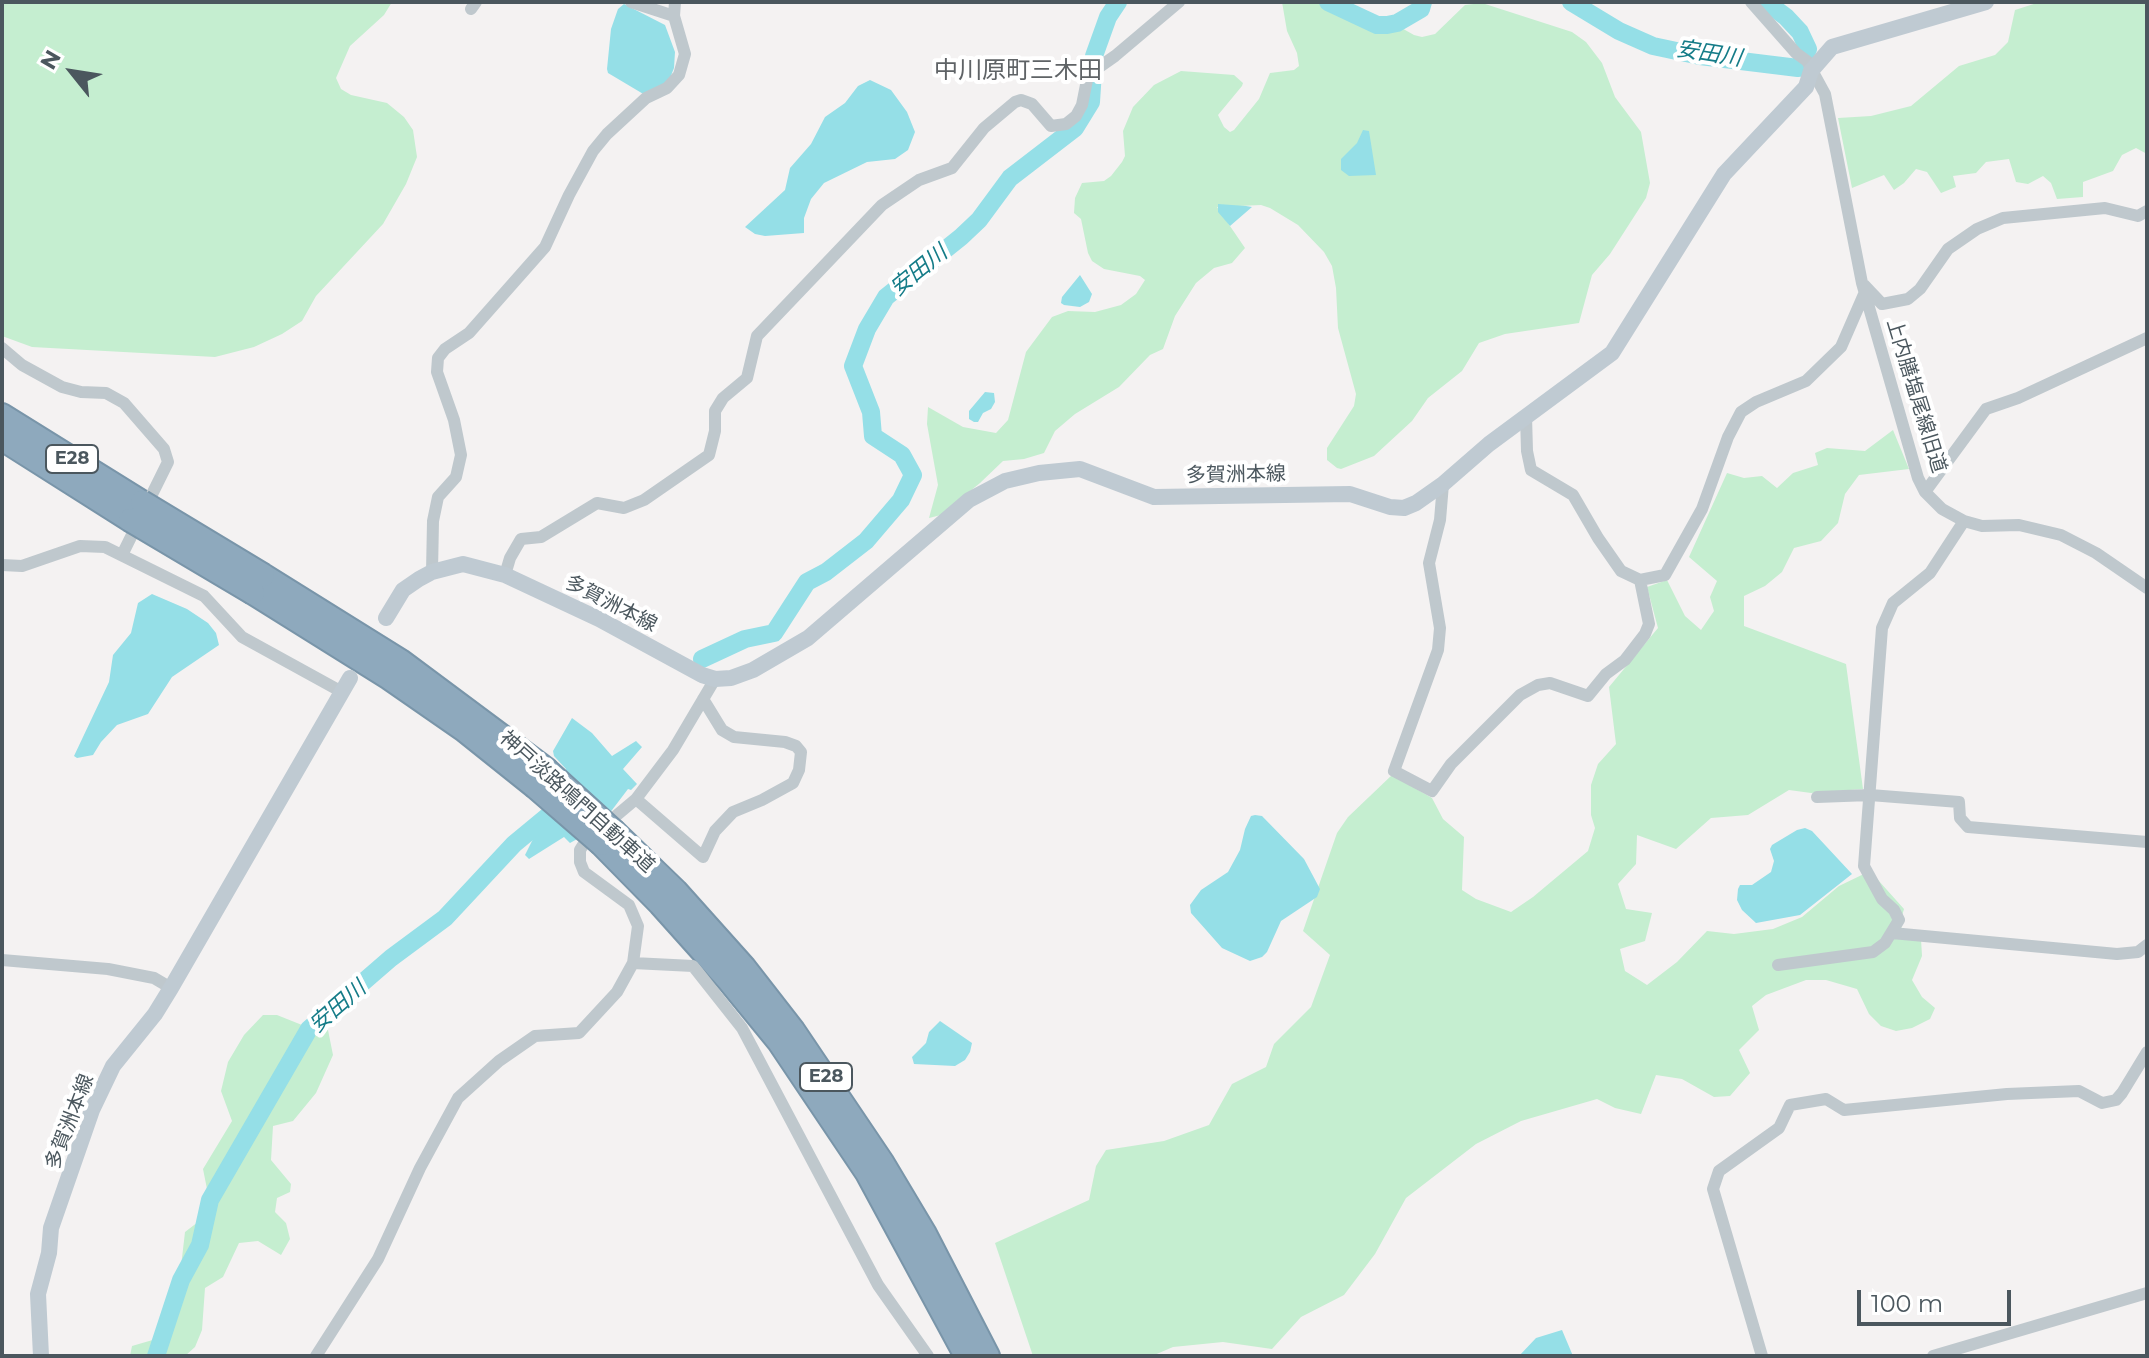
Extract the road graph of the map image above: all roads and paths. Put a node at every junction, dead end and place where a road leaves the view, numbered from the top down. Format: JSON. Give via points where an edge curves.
{"nodes":[{"id":1,"x":631,"y":2,"type":"edge"},
{"id":2,"x":1179,"y":2,"type":"edge"},
{"id":3,"x":1751,"y":2,"type":"edge"},
{"id":4,"x":1986,"y":2,"type":"edge"},
{"id":5,"x":675,"y":9,"type":"edge"},
{"id":6,"x":1809,"y":66,"type":"junction"},
{"id":7,"x":2147,"y":211,"type":"edge"},
{"id":8,"x":1864,"y":288,"type":"junction"},
{"id":9,"x":2147,"y":338,"type":"edge"},
{"id":10,"x":2,"y":348,"type":"edge"},
{"id":11,"x":2,"y":415,"type":"edge"},
{"id":12,"x":1526,"y":416,"type":"junction"},
{"id":13,"x":2,"y":439,"type":"edge"},
{"id":14,"x":1443,"y":484,"type":"junction"},
{"id":15,"x":1925,"y":492,"type":"junction"},
{"id":16,"x":136,"y":511,"type":"junction"},
{"id":17,"x":1964,"y":521,"type":"junction"},
{"id":18,"x":123,"y":553,"type":"junction"},
{"id":19,"x":2,"y":565,"type":"edge"},
{"id":20,"x":432,"y":572,"type":"junction"},
{"id":21,"x":505,"y":575,"type":"junction"},
{"id":22,"x":1640,"y":580,"type":"junction"},
{"id":23,"x":2147,"y":588,"type":"edge"},
{"id":24,"x":386,"y":618,"type":"dead end"},
{"id":25,"x":715,"y":679,"type":"junction"},
{"id":26,"x":346,"y":685,"type":"joint"},
{"id":27,"x":703,"y":699,"type":"junction"},
{"id":28,"x":1870,"y":795,"type":"junction"},
{"id":29,"x":1817,"y":797,"type":"dead end"},
{"id":30,"x":636,"y":799,"type":"junction"},
{"id":31,"x":608,"y":838,"type":"junction"},
{"id":32,"x":2147,"y":842,"type":"edge"},
{"id":33,"x":1892,"y":933,"type":"junction"},
{"id":34,"x":2147,"y":945,"type":"edge"},
{"id":35,"x":2,"y":960,"type":"edge"},
{"id":36,"x":633,"y":963,"type":"junction"},
{"id":37,"x":1778,"y":965,"type":"dead end"},
{"id":38,"x":171,"y":988,"type":"junction"},
{"id":39,"x":2147,"y":1052,"type":"edge"},
{"id":40,"x":2147,"y":1293,"type":"edge"},
{"id":41,"x":41,"y":1356,"type":"edge"},
{"id":42,"x":316,"y":1356,"type":"edge"},
{"id":43,"x":928,"y":1356,"type":"edge"},
{"id":44,"x":966,"y":1356,"type":"edge"},
{"id":45,"x":988,"y":1356,"type":"edge"},
{"id":46,"x":1762,"y":1356,"type":"edge"},
{"id":47,"x":1933,"y":1356,"type":"edge"}],
"edges":[{"from":1,"to":5,"type":"street"},
{"from":2,"to":21,"type":"street","via":[[1093,71],[1082,105],[1066,124],[1051,126],[1032,104],[1015,102],[984,128],[952,168],[919,180],[882,205],[757,336],[747,378],[715,411],[709,455],[644,500],[624,508],[597,503],[541,537],[521,539]]},
{"from":3,"to":6,"type":"street"},
{"from":4,"to":6,"type":"main road","name":"多賀洲本線","via":[[1847,41]]},
{"from":5,"to":20,"type":"street","via":[[685,54],[679,75],[607,134],[593,151],[545,247],[469,333],[438,358],[437,372],[461,455],[456,477],[438,497]]},
{"from":6,"to":8,"type":"street","name":"上内膳塩尾線旧道","via":[[1825,94]]},
{"from":6,"to":12,"type":"main road","name":"多賀洲本線","via":[[1806,87],[1724,174],[1612,353]]},
{"from":7,"to":8,"type":"street","via":[[2138,216],[2105,208],[2003,218],[1948,249],[1908,299],[1882,304]]},
{"from":8,"to":15,"type":"street","name":"上内膳塩尾線旧道"},
{"from":8,"to":22,"type":"street","via":[[1841,347],[1801,384],[1741,412],[1702,509],[1665,575]]},
{"from":9,"to":15,"type":"street","via":[[1986,409]]},
{"from":10,"to":18,"type":"street","via":[[62,387],[106,393],[124,403],[164,449],[168,462]]},
{"from":11,"to":16,"type":"highway","name":"神戸淡路鳴門自動車道","number":"E28"},
{"from":12,"to":14,"type":"main road","name":"多賀洲本線"},
{"from":12,"to":22,"type":"street","via":[[1531,470],[1573,495],[1621,571]]},
{"from":13,"to":16,"type":"highway","name":"神戸淡路鳴門自動車道","number":"E28"},
{"from":14,"to":22,"type":"street","via":[[1429,563],[1440,628],[1438,650],[1394,771],[1432,791],[1451,764],[1520,695],[1550,683],[1588,696],[1625,660],[1649,624]]},
{"from":14,"to":25,"type":"main road","name":"多賀洲本線","via":[[1404,508],[1350,494],[1154,497],[1080,469],[1005,481],[969,500],[808,638],[753,670]]},
{"from":15,"to":17,"type":"street","name":"上内膳塩尾線旧道"},
{"from":16,"to":31,"type":"highway","name":"神戸淡路鳴門自動車道","number":"E28","bridge":true,"via":[[401,661]]},
{"from":17,"to":23,"type":"street","name":"上内膳塩尾線旧道","via":[[2053,532]]},
{"from":17,"to":28,"type":"street","via":[[1930,573],[1893,603],[1882,628]]},
{"from":18,"to":19,"type":"street","via":[[80,546],[22,566]]},
{"from":18,"to":26,"type":"street","via":[[204,596],[242,637]]},
{"from":20,"to":21,"type":"main road","name":"多賀洲本線","via":[[463,564]]},
{"from":20,"to":24,"type":"main road","name":"多賀洲本線","via":[[403,590]]},
{"from":21,"to":25,"type":"main road","name":"多賀洲本線"},
{"from":25,"to":27,"type":"street"},
{"from":26,"to":38,"type":"main road","name":"多賀洲本線"},
{"from":27,"to":30,"type":"street"},
{"from":27,"to":30,"type":"street","via":[[722,730],[734,737],[796,746],[801,752],[793,783],[733,812],[715,831],[703,857]]},
{"from":28,"to":29,"type":"street"},
{"from":28,"to":32,"type":"street","via":[[1959,802],[1960,818],[1968,827]]},
{"from":28,"to":33,"type":"street","via":[[1864,866],[1899,920]]},
{"from":30,"to":36,"type":"street","via":[[580,850],[580,862],[592,880],[629,905],[638,926]]},
{"from":31,"to":44,"type":"highway","name":"神戸淡路鳴門自動車道","number":"E28","via":[[779,1042],[867,1173]]},
{"from":31,"to":45,"type":"highway","name":"神戸淡路鳴門自動車道","number":"E28","via":[[695,913],[793,1030],[897,1186]]},
{"from":33,"to":34,"type":"street","via":[[2117,954],[2138,952]]},
{"from":33,"to":37,"type":"street","via":[[1873,952]]},
{"from":35,"to":38,"type":"street","via":[[108,969],[154,978]]},
{"from":36,"to":42,"type":"street","via":[[617,992],[579,1033],[535,1036],[458,1098],[378,1259]]},
{"from":36,"to":43,"type":"street","via":[[693,966],[742,1028],[878,1285]]},
{"from":38,"to":41,"type":"main road","name":"多賀洲本線","via":[[113,1066],[92,1110],[51,1228],[38,1294]]},
{"from":39,"to":46,"type":"street","via":[[2116,1100],[2102,1103],[2079,1091],[1844,1110],[1826,1099],[1790,1105],[1779,1128],[1719,1171],[1713,1189]]},
{"from":40,"to":47,"type":"street"}]}
